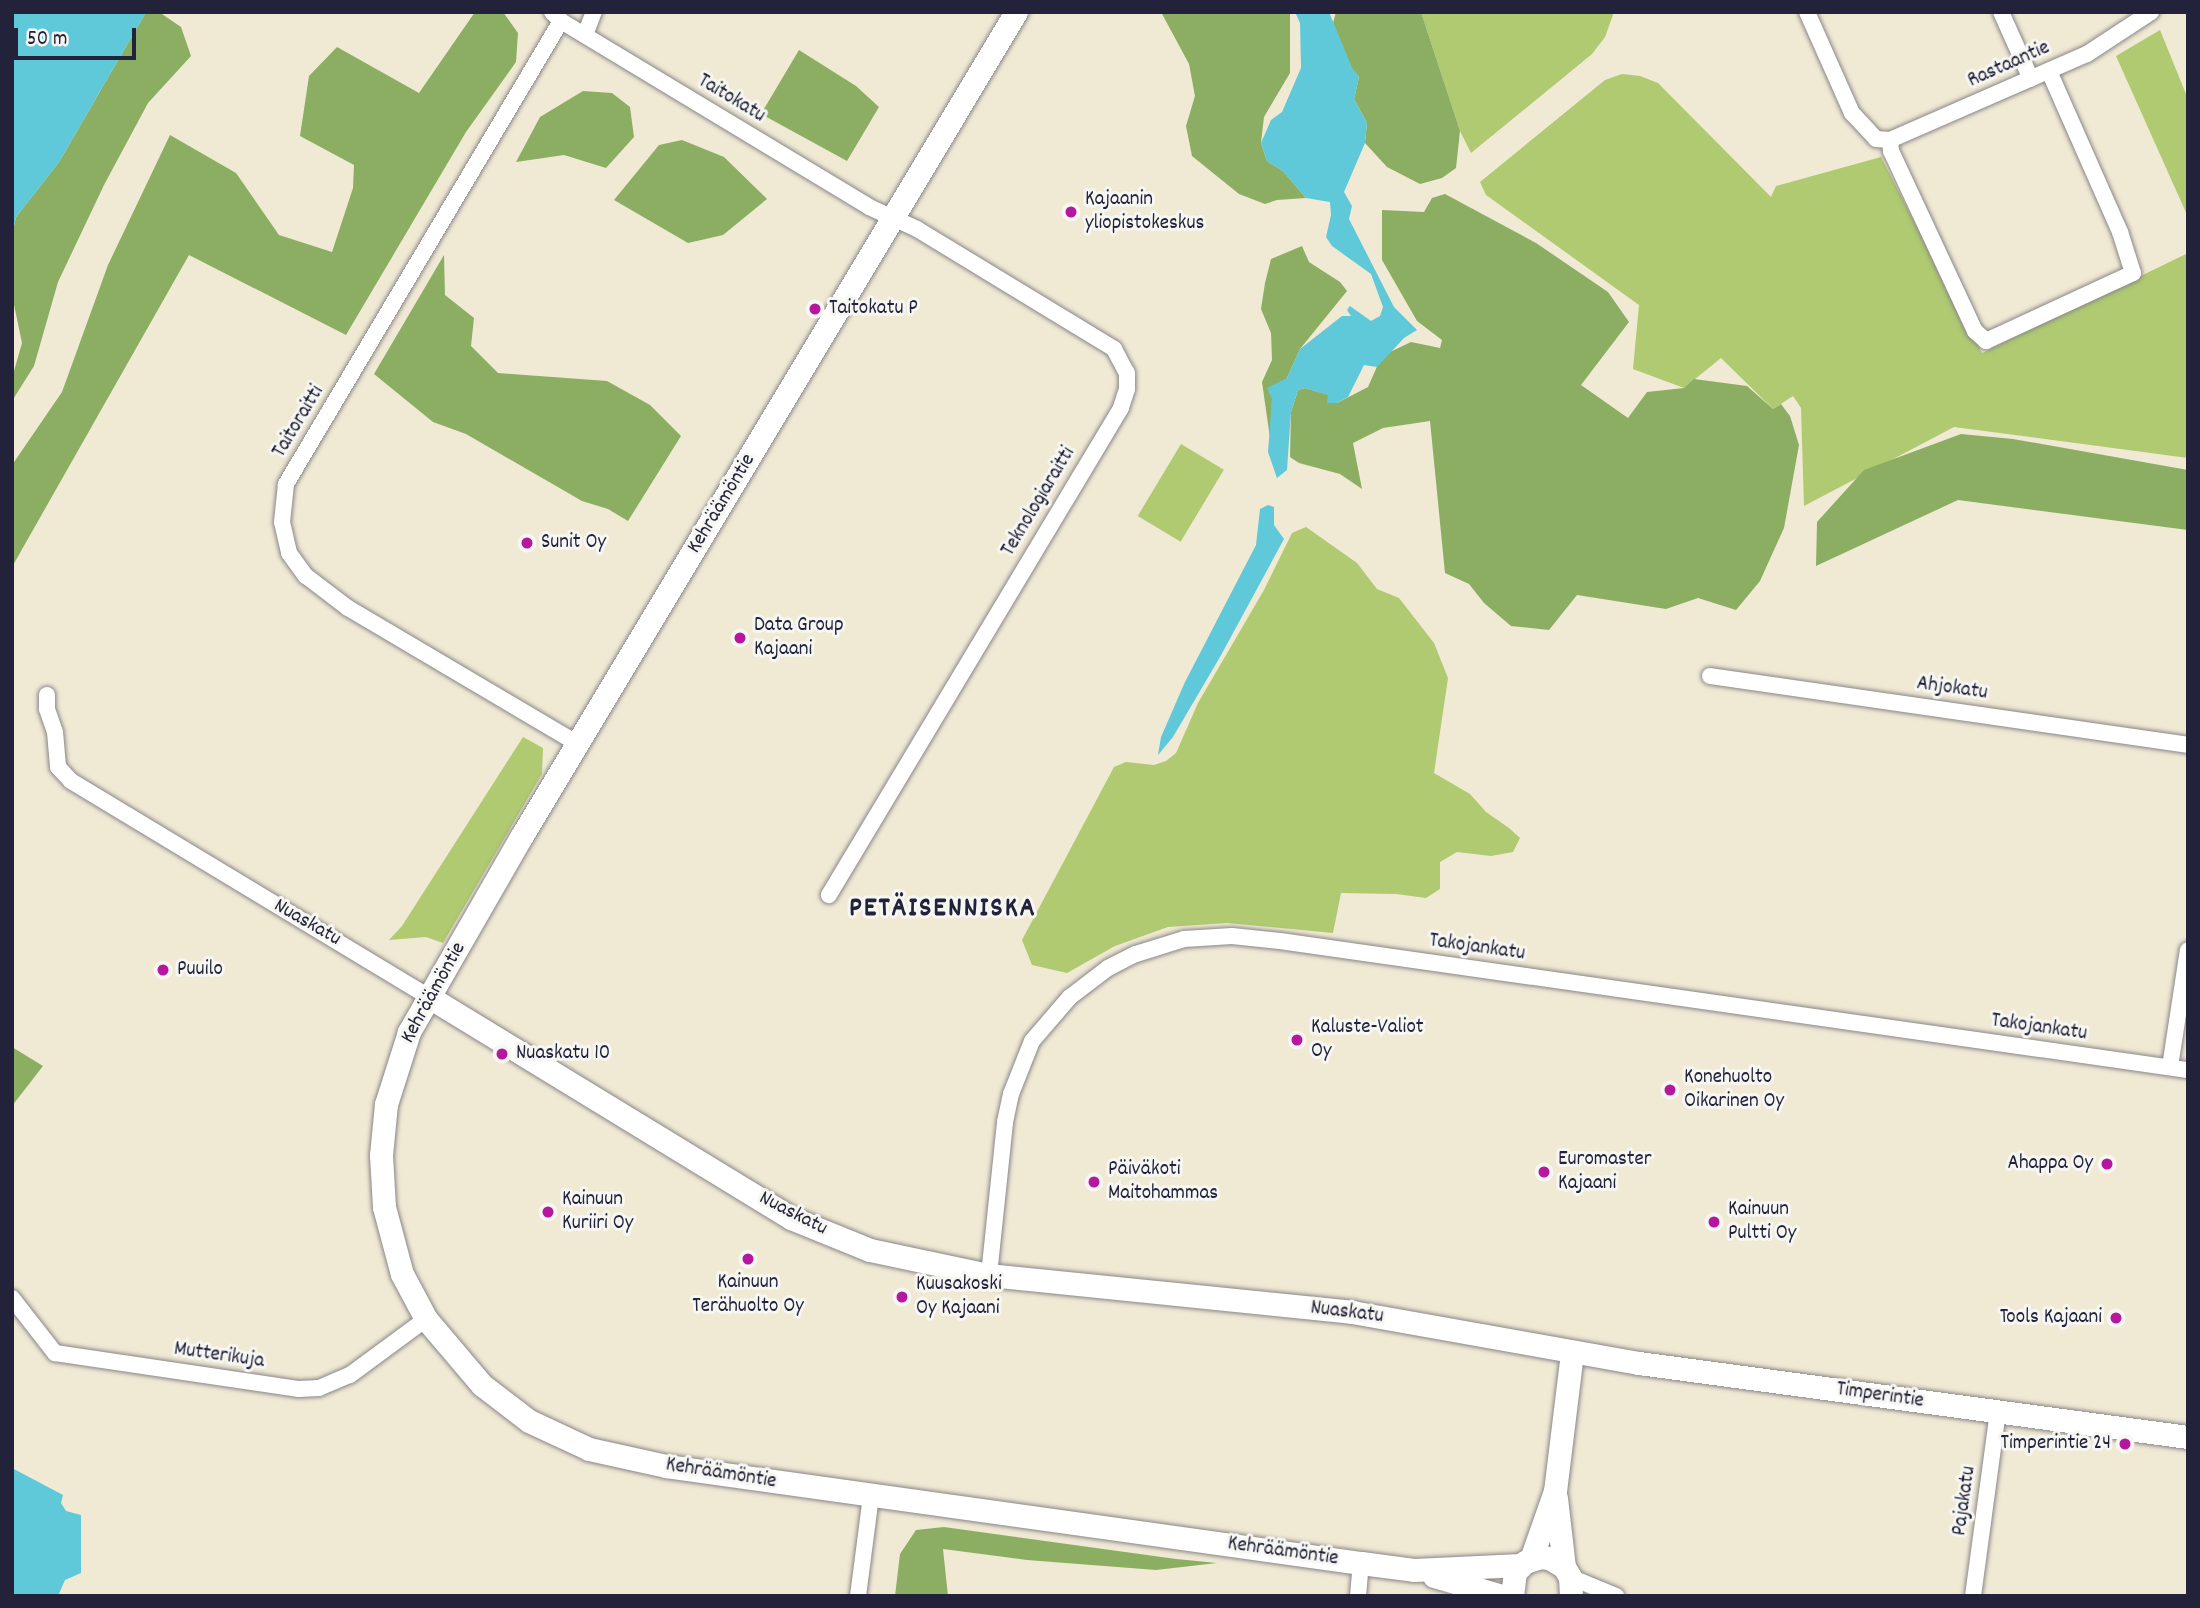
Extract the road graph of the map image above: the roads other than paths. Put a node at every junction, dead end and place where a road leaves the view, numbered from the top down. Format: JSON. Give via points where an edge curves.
{"nodes":[{"id":1,"x":594,"y":12,"type":"edge"},
{"id":2,"x":1016,"y":12,"type":"edge"},
{"id":3,"x":1807,"y":12,"type":"edge"},
{"id":4,"x":2001,"y":12,"type":"edge"},
{"id":5,"x":2151,"y":12,"type":"edge"},
{"id":6,"x":556,"y":17,"type":"edge"},
{"id":7,"x":584,"y":35,"type":"junction"},
{"id":8,"x":2049,"y":71,"type":"junction"},
{"id":9,"x":2031,"y":79,"type":"junction"},
{"id":10,"x":1883,"y":139,"type":"junction"},
{"id":11,"x":893,"y":216,"type":"junction"},
{"id":12,"x":1710,"y":676,"type":"dead end"},
{"id":13,"x":47,"y":695,"type":"dead end"},
{"id":14,"x":578,"y":744,"type":"junction"},
{"id":15,"x":2188,"y":745,"type":"edge"},
{"id":16,"x":829,"y":895,"type":"dead end"},
{"id":17,"x":2188,"y":950,"type":"edge"},
{"id":18,"x":429,"y":997,"type":"junction"},
{"id":19,"x":2170,"y":1067,"type":"junction"},
{"id":20,"x":2188,"y":1070,"type":"edge"},
{"id":21,"x":989,"y":1275,"type":"junction"},
{"id":22,"x":12,"y":1298,"type":"edge"},
{"id":23,"x":426,"y":1319,"type":"junction"},
{"id":24,"x":1572,"y":1352,"type":"junction"},
{"id":25,"x":1998,"y":1412,"type":"junction"},
{"id":26,"x":2188,"y":1437,"type":"edge"},
{"id":27,"x":1555,"y":1491,"type":"junction"},
{"id":28,"x":871,"y":1496,"type":"junction"},
{"id":29,"x":1526,"y":1562,"type":"junction"},
{"id":30,"x":1362,"y":1563,"type":"junction"},
{"id":31,"x":1414,"y":1570,"type":"junction"},
{"id":32,"x":1568,"y":1580,"type":"edge"},
{"id":33,"x":858,"y":1596,"type":"edge"},
{"id":34,"x":1357,"y":1596,"type":"edge"},
{"id":35,"x":1502,"y":1596,"type":"edge"},
{"id":36,"x":1512,"y":1596,"type":"edge"},
{"id":37,"x":1616,"y":1596,"type":"edge"},
{"id":38,"x":1973,"y":1596,"type":"edge"}],
"edges":[{"from":1,"to":7,"type":"street"},
{"from":2,"to":11,"type":"street","name":"Kehräämöntie"},
{"from":3,"to":10,"type":"street","via":[[1852,113]]},
{"from":4,"to":9,"type":"street"},
{"from":5,"to":8,"type":"street","name":"Rastaantie","via":[[2087,54]]},
{"from":6,"to":7,"type":"street","name":"Taitokatu"},
{"from":6,"to":14,"type":"street","name":"Taitoraitti","via":[[286,484],[282,522],[289,553],[306,576],[348,608]]},
{"from":7,"to":11,"type":"street","name":"Taitokatu","via":[[869,207]]},
{"from":8,"to":9,"type":"street","name":"Rastaantie"},
{"from":8,"to":10,"type":"street","via":[[2133,272],[1986,341],[1975,331]]},
{"from":9,"to":10,"type":"street","name":"Rastaantie"},
{"from":11,"to":14,"type":"street","name":"Kehräämöntie"},
{"from":11,"to":16,"type":"street","name":"Teknologiaraitti","via":[[1114,349],[1127,373],[1127,389],[1121,408]]},
{"from":12,"to":15,"type":"street","name":"Ahjokatu"},
{"from":13,"to":18,"type":"street","name":"Nuaskatu","via":[[58,768],[71,781]]},
{"from":14,"to":18,"type":"street","name":"Kehräämöntie"},
{"from":17,"to":19,"type":"street"},
{"from":18,"to":21,"type":"street","name":"Nuaskatu","via":[[792,1218],[870,1250]]},
{"from":18,"to":23,"type":"street","name":"Kehräämöntie","via":[[409,1032],[386,1104],[381,1155],[384,1207],[402,1274]]},
{"from":19,"to":20,"type":"street","name":"Takojankatu"},
{"from":19,"to":21,"type":"street","name":"Takojankatu","via":[[1280,941],[1232,936],[1184,939],[1108,968],[1070,997],[1032,1041],[1005,1122]]},
{"from":21,"to":24,"type":"street","name":"Nuaskatu","via":[[1352,1312]]},
{"from":22,"to":23,"type":"street","name":"Mutterikuja","via":[[55,1353],[299,1389],[319,1388],[350,1375]]},
{"from":23,"to":28,"type":"street","name":"Kehräämöntie","via":[[482,1385],[529,1421],[589,1449],[666,1466]]},
{"from":24,"to":25,"type":"street","name":"Timperintie"},
{"from":24,"to":27,"type":"street"},
{"from":25,"to":26,"type":"street","name":"Timperintie"},
{"from":25,"to":38,"type":"street","name":"Pajakatu"},
{"from":27,"to":29,"type":"street"},
{"from":27,"to":32,"type":"street"},
{"from":28,"to":30,"type":"street","name":"Kehräämöntie"},
{"from":28,"to":33,"type":"street"},
{"from":29,"to":31,"type":"street","name":"Kehräämöntie"},
{"from":29,"to":32,"type":"street","name":"Kehräämöntie","via":[[1549,1558]]},
{"from":29,"to":36,"type":"street","via":[[1511,1581]]},
{"from":30,"to":31,"type":"street","name":"Kehräämöntie"},
{"from":30,"to":34,"type":"street"},
{"from":31,"to":35,"type":"street","name":"Kehräämöntie"},
{"from":32,"to":37,"type":"street"}]}
